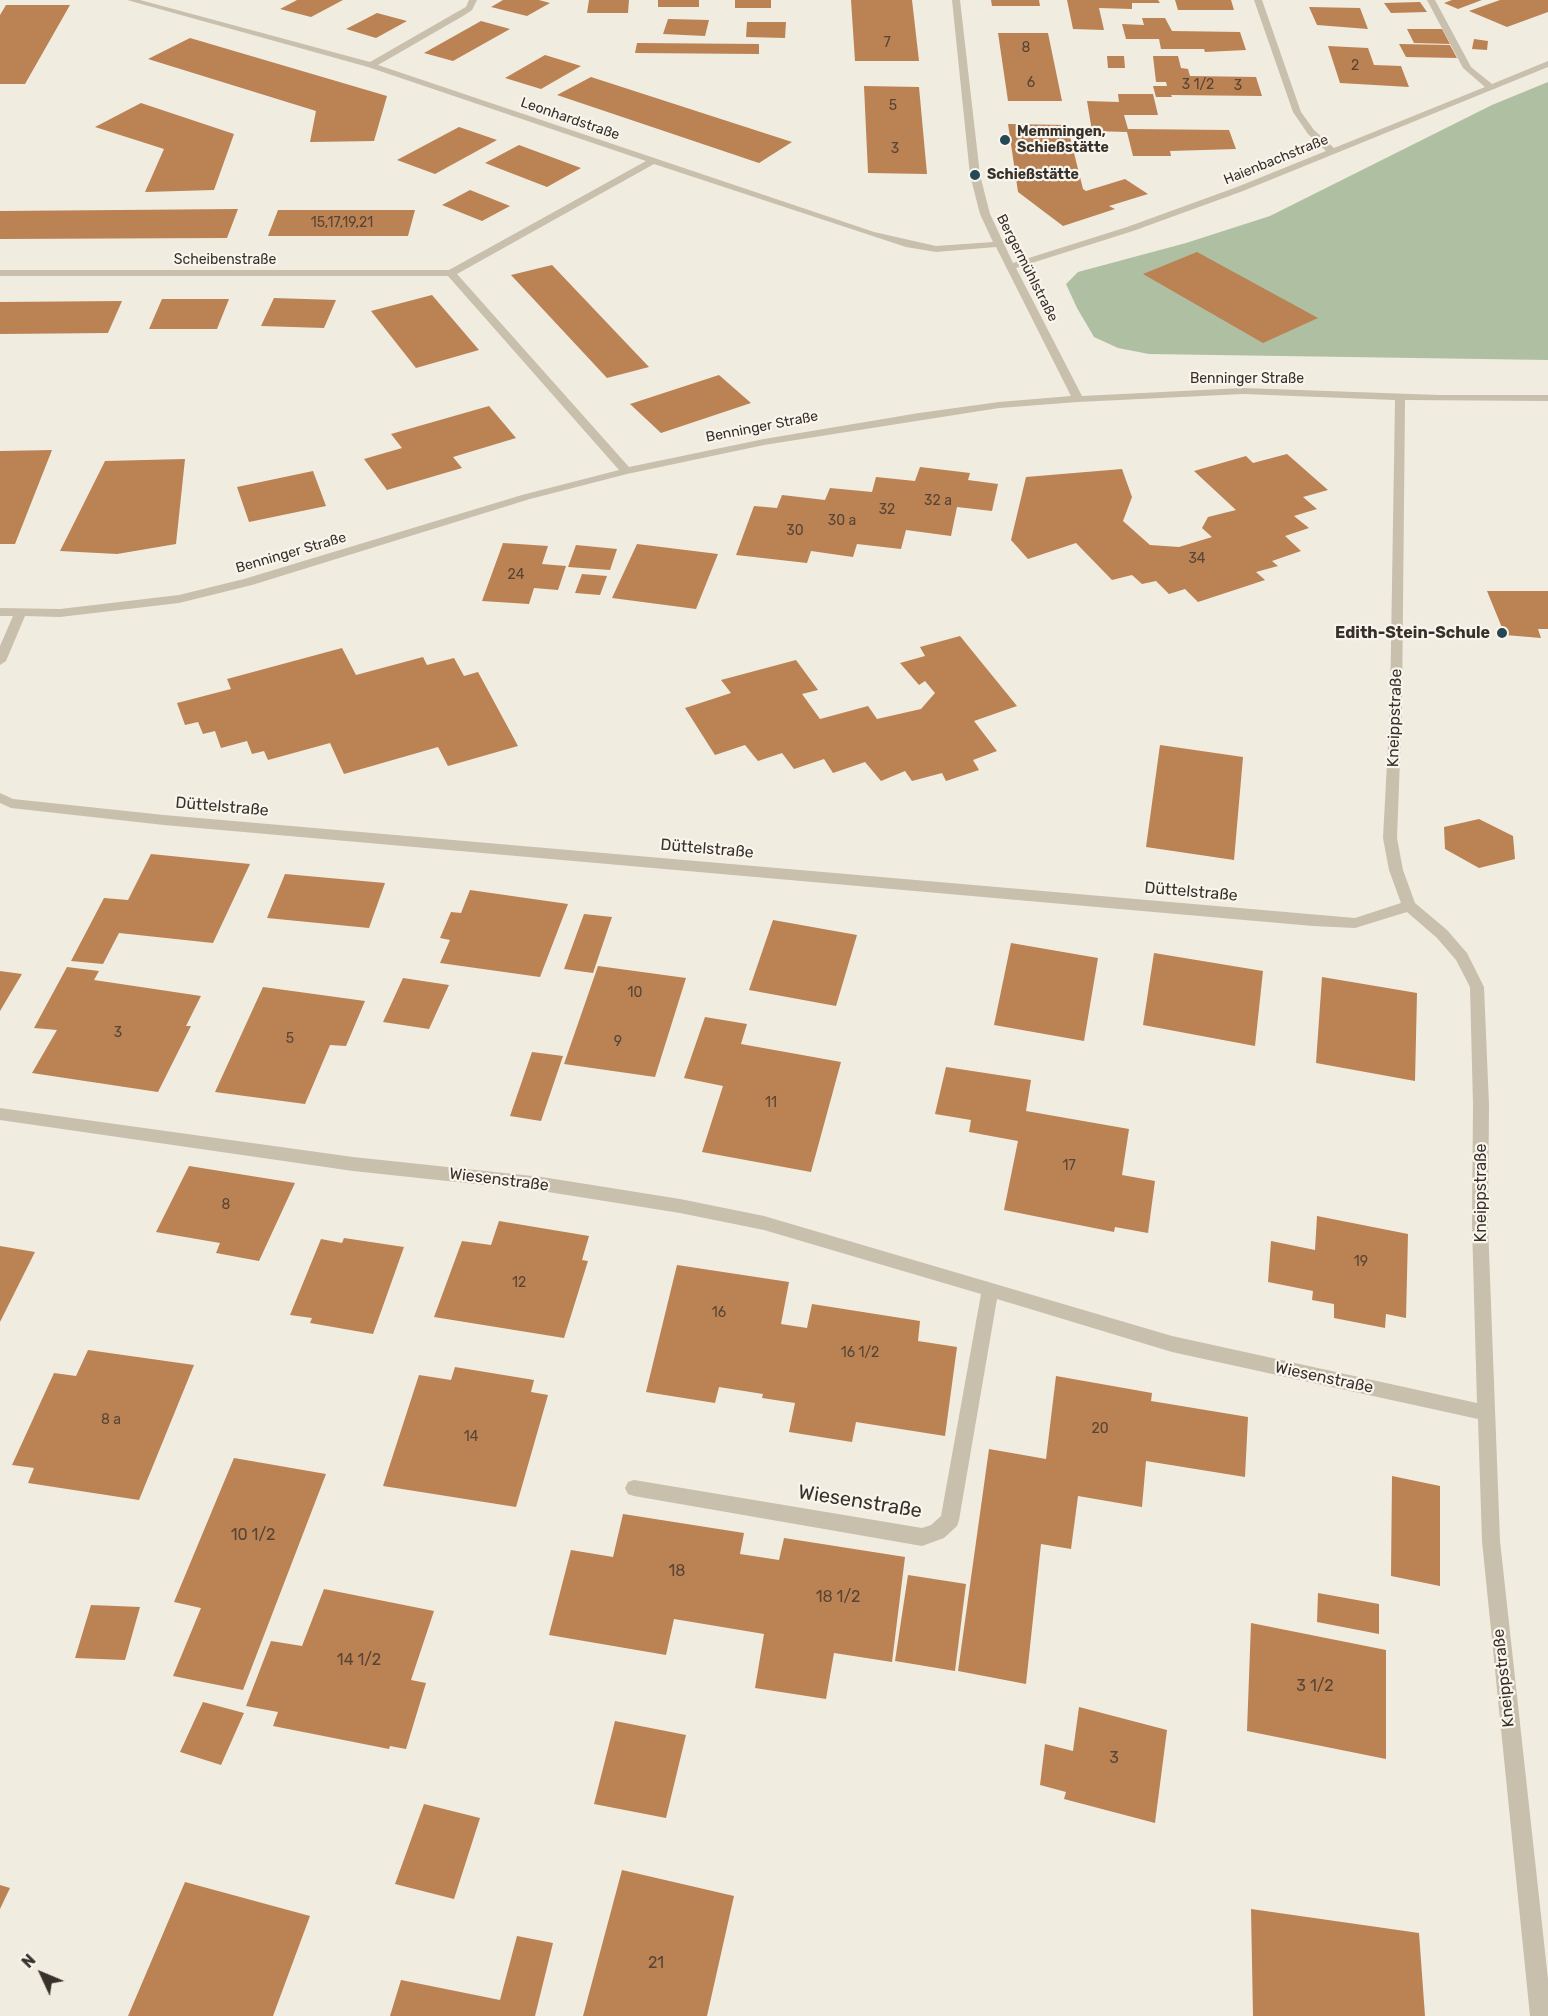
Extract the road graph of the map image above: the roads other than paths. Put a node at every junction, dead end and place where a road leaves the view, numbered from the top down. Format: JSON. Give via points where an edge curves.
{"nodes":[{"id":1,"x":131,"y":0,"type":"edge"},
{"id":2,"x":474,"y":0,"type":"edge"},
{"id":3,"x":956,"y":0,"type":"edge"},
{"id":4,"x":1258,"y":0,"type":"edge"},
{"id":5,"x":1431,"y":0,"type":"edge"},
{"id":6,"x":1548,"y":64,"type":"edge"},
{"id":7,"x":370,"y":65,"type":"junction"},
{"id":8,"x":1491,"y":87,"type":"junction"},
{"id":9,"x":1333,"y":152,"type":"junction"},
{"id":10,"x":652,"y":161,"type":"junction"},
{"id":11,"x":1001,"y":244,"type":"junction"},
{"id":12,"x":1010,"y":267,"type":"junction"},
{"id":13,"x":0,"y":273,"type":"edge"},
{"id":14,"x":451,"y":273,"type":"junction"},
{"id":15,"x":1400,"y":396,"type":"junction"},
{"id":16,"x":1548,"y":398,"type":"edge"},
{"id":17,"x":1078,"y":399,"type":"junction"},
{"id":18,"x":626,"y":471,"type":"junction"},
{"id":19,"x":0,"y":612,"type":"edge"},
{"id":20,"x":20,"y":614,"type":"junction"},
{"id":21,"x":0,"y":661,"type":"edge"},
{"id":22,"x":0,"y":798,"type":"edge"},
{"id":23,"x":1409,"y":906,"type":"junction"},
{"id":24,"x":0,"y":1114,"type":"edge"},
{"id":25,"x":990,"y":1289,"type":"junction"},
{"id":26,"x":1486,"y":1413,"type":"junction"},
{"id":27,"x":634,"y":1488,"type":"dead end"},
{"id":28,"x":1540,"y":2016,"type":"edge"}],
"edges":[{"from":1,"to":7,"type":"street","name":"Leonhardstraße"},
{"from":2,"to":7,"type":"street","via":[[460,14]]},
{"from":3,"to":11,"type":"street","name":"Bergermühlstraße","via":[[975,175],[985,214]]},
{"from":4,"to":9,"type":"street","via":[[1298,112],[1311,132]]},
{"from":5,"to":8,"type":"street","via":[[1467,68]]},
{"from":6,"to":8,"type":"street","name":"Haienbachstraße"},
{"from":7,"to":10,"type":"street","name":"Leonhardstraße"},
{"from":8,"to":9,"type":"street","name":"Haienbachstraße"},
{"from":9,"to":12,"type":"street","name":"Haienbachstraße","via":[[1141,225]]},
{"from":10,"to":11,"type":"street","name":"Leonhardstraße","via":[[906,244],[936,249]]},
{"from":10,"to":14,"type":"street","name":"Scheibenstraße"},
{"from":11,"to":12,"type":"street","name":"Bergermühlstraße"},
{"from":12,"to":17,"type":"street","name":"Bergermühlstraße"},
{"from":13,"to":14,"type":"street","name":"Scheibenstraße"},
{"from":14,"to":18,"type":"street"},
{"from":15,"to":16,"type":"street","name":"Benninger Straße"},
{"from":15,"to":17,"type":"street","name":"Benninger Straße","via":[[1242,391]]},
{"from":15,"to":23,"type":"street","name":"Kneippstraße","via":[[1396,707],[1390,838]]},
{"from":17,"to":18,"type":"street","name":"Benninger Straße","via":[[999,405],[843,427]]},
{"from":18,"to":20,"type":"street","name":"Benninger Straße","via":[[179,599]]},
{"from":19,"to":20,"type":"street","name":"Benninger Straße"},
{"from":20,"to":21,"type":"street"},
{"from":22,"to":23,"type":"street","name":"Düttelstraße","via":[[164,820],[1313,921],[1354,923]]},
{"from":23,"to":26,"type":"street","name":"Kneippstraße","via":[[1462,957],[1477,987]]},
{"from":24,"to":25,"type":"street","name":"Wiesenstraße","via":[[353,1164],[542,1184],[680,1206],[764,1223]]},
{"from":25,"to":26,"type":"street","name":"Wiesenstraße","via":[[1172,1344]]},
{"from":25,"to":27,"type":"street","name":"Wiesenstraße","via":[[950,1520],[937,1532],[922,1537]]},
{"from":26,"to":28,"type":"street","name":"Kneippstraße","via":[[1492,1553]]}]}
